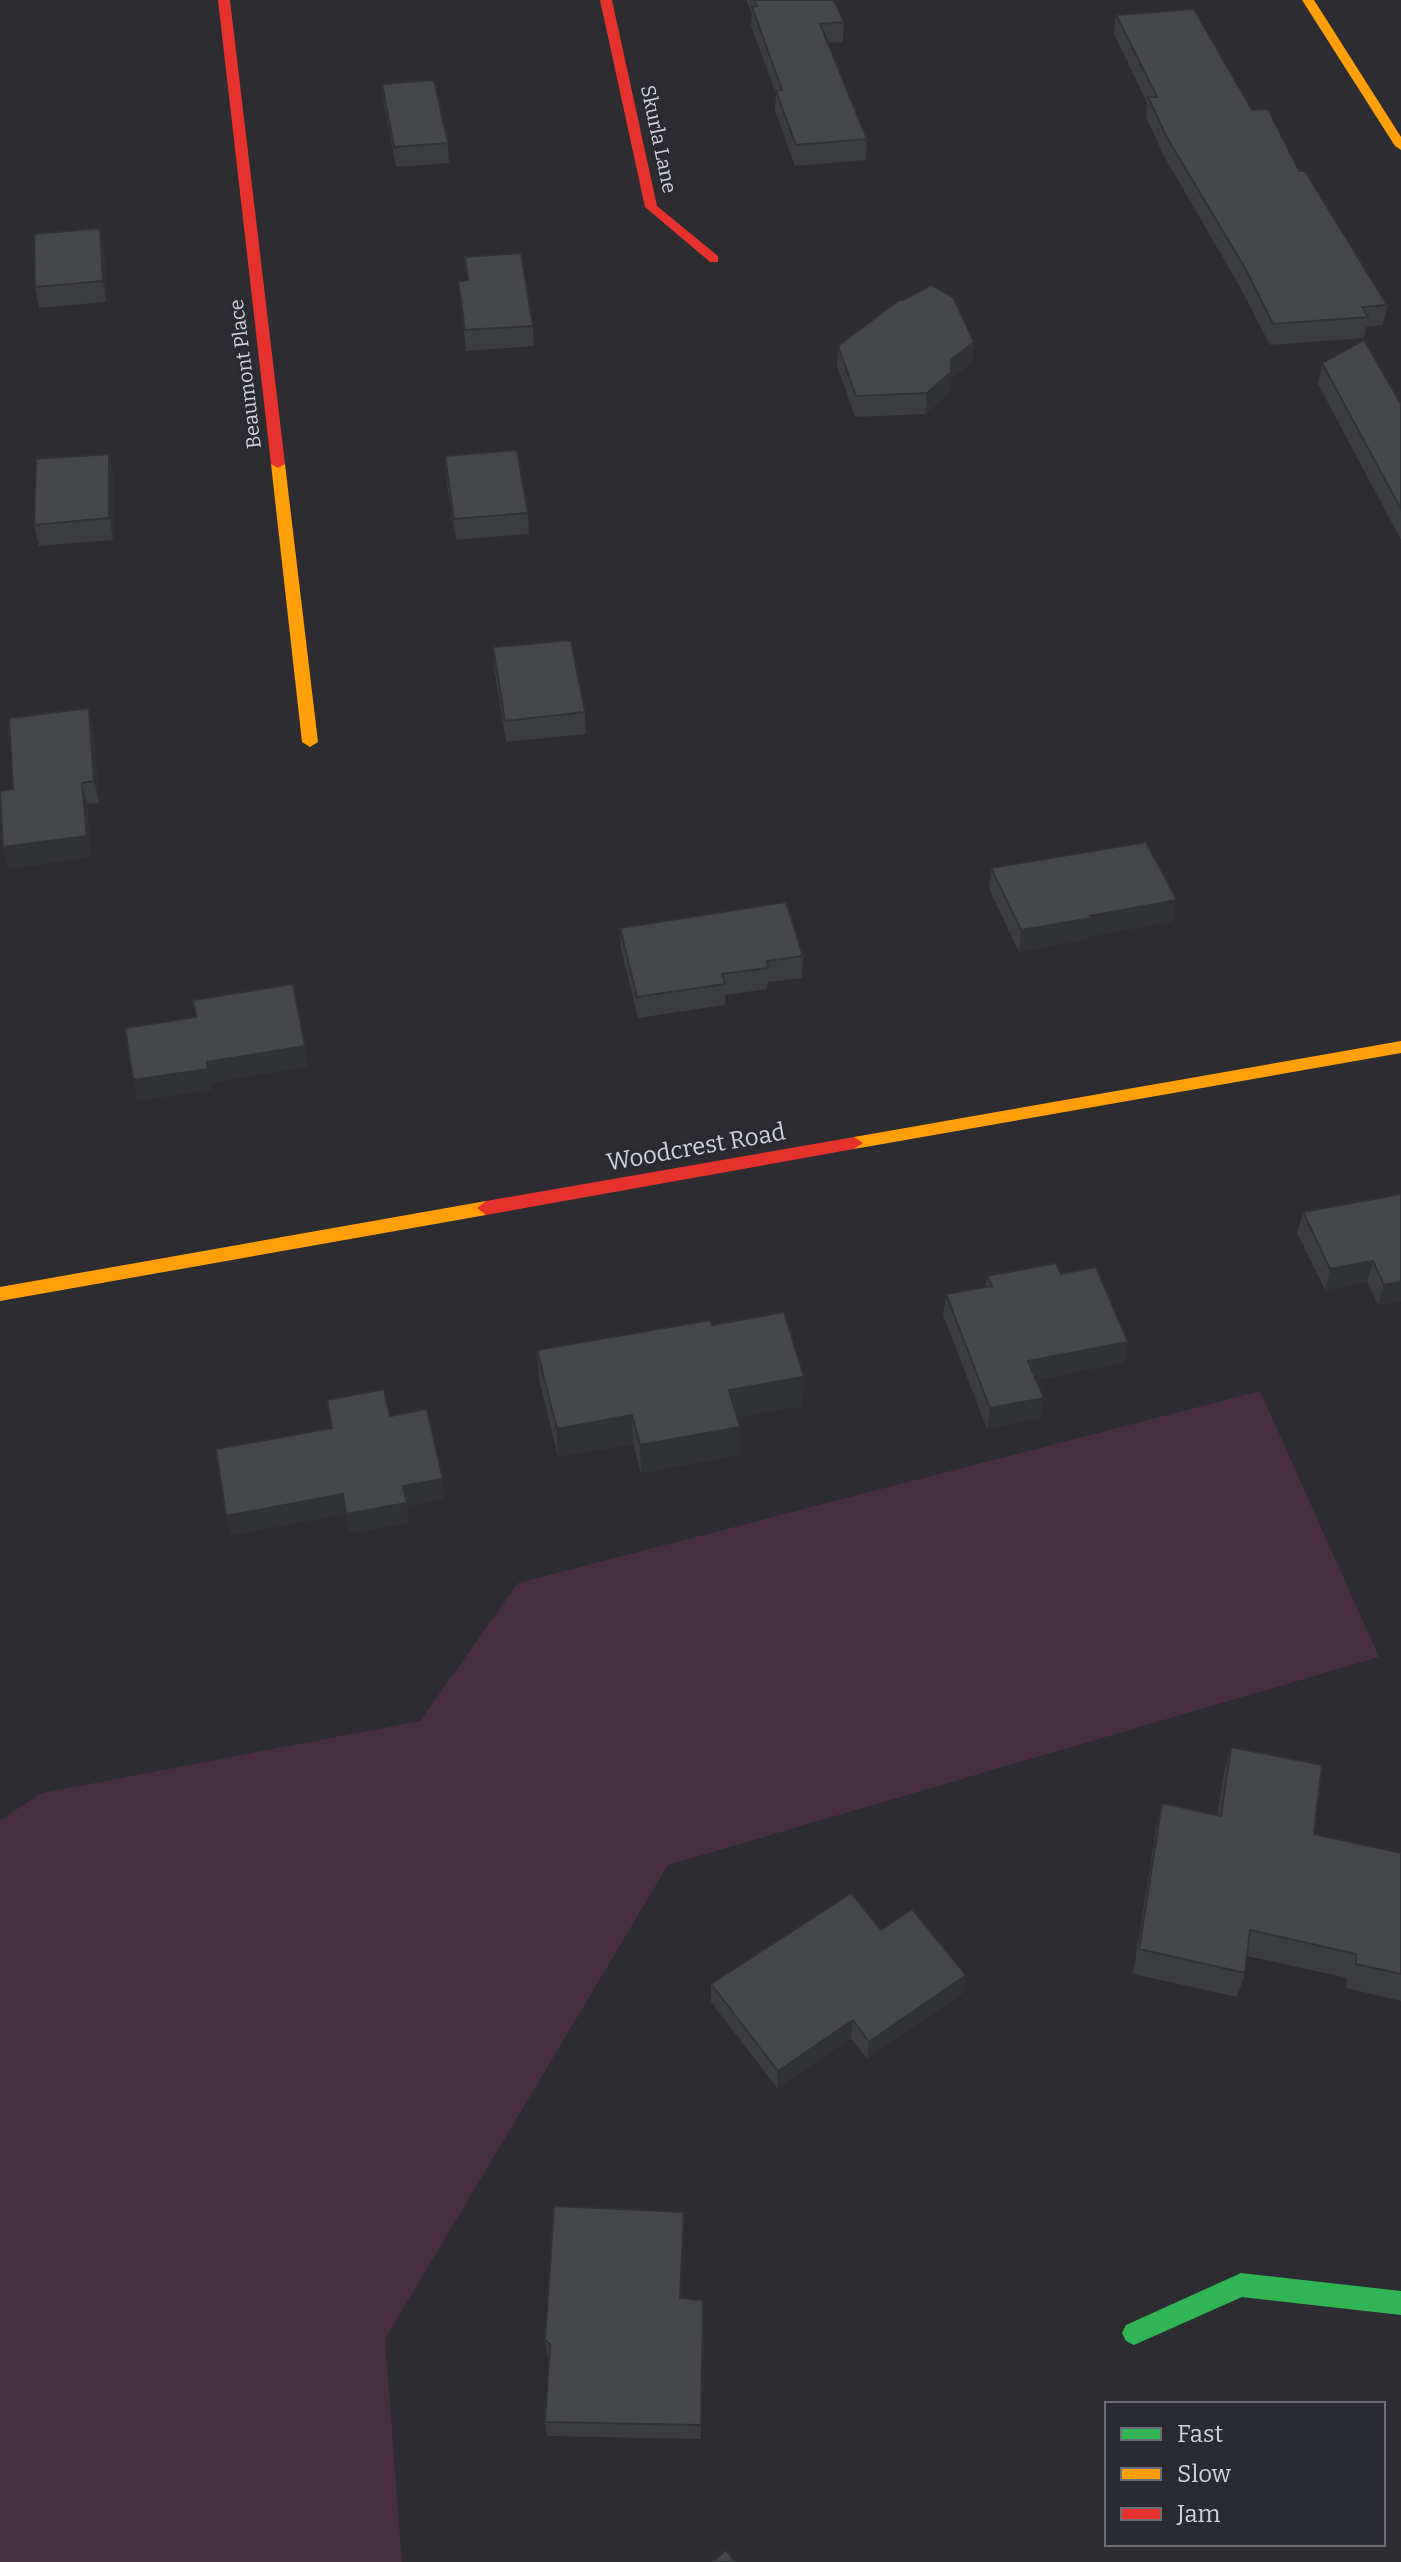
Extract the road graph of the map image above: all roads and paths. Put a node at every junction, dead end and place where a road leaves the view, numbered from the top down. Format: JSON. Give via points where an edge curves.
{"nodes":[{"id":1,"x":224,"y":0,"type":"edge"},
{"id":2,"x":606,"y":0,"type":"edge"},
{"id":3,"x":1308,"y":0,"type":"edge"},
{"id":4,"x":1401,"y":146,"type":"edge"},
{"id":5,"x":714,"y":259,"type":"dead end"},
{"id":6,"x":310,"y":742,"type":"dead end"},
{"id":7,"x":1401,"y":1047,"type":"edge"},
{"id":8,"x":0,"y":1294,"type":"edge"},
{"id":9,"x":1401,"y":2303,"type":"edge"},
{"id":10,"x":1134,"y":2333,"type":"dead end"}],
"edges":[{"from":1,"to":6,"type":"street","name":"Beaumont Place"},
{"from":2,"to":5,"type":"street","name":"Skurla Lane","via":[[651,207]]},
{"from":3,"to":4,"type":"street"},
{"from":7,"to":8,"type":"street","name":"Woodcrest Road"},
{"from":9,"to":10,"type":"street","via":[[1241,2285]]}]}
